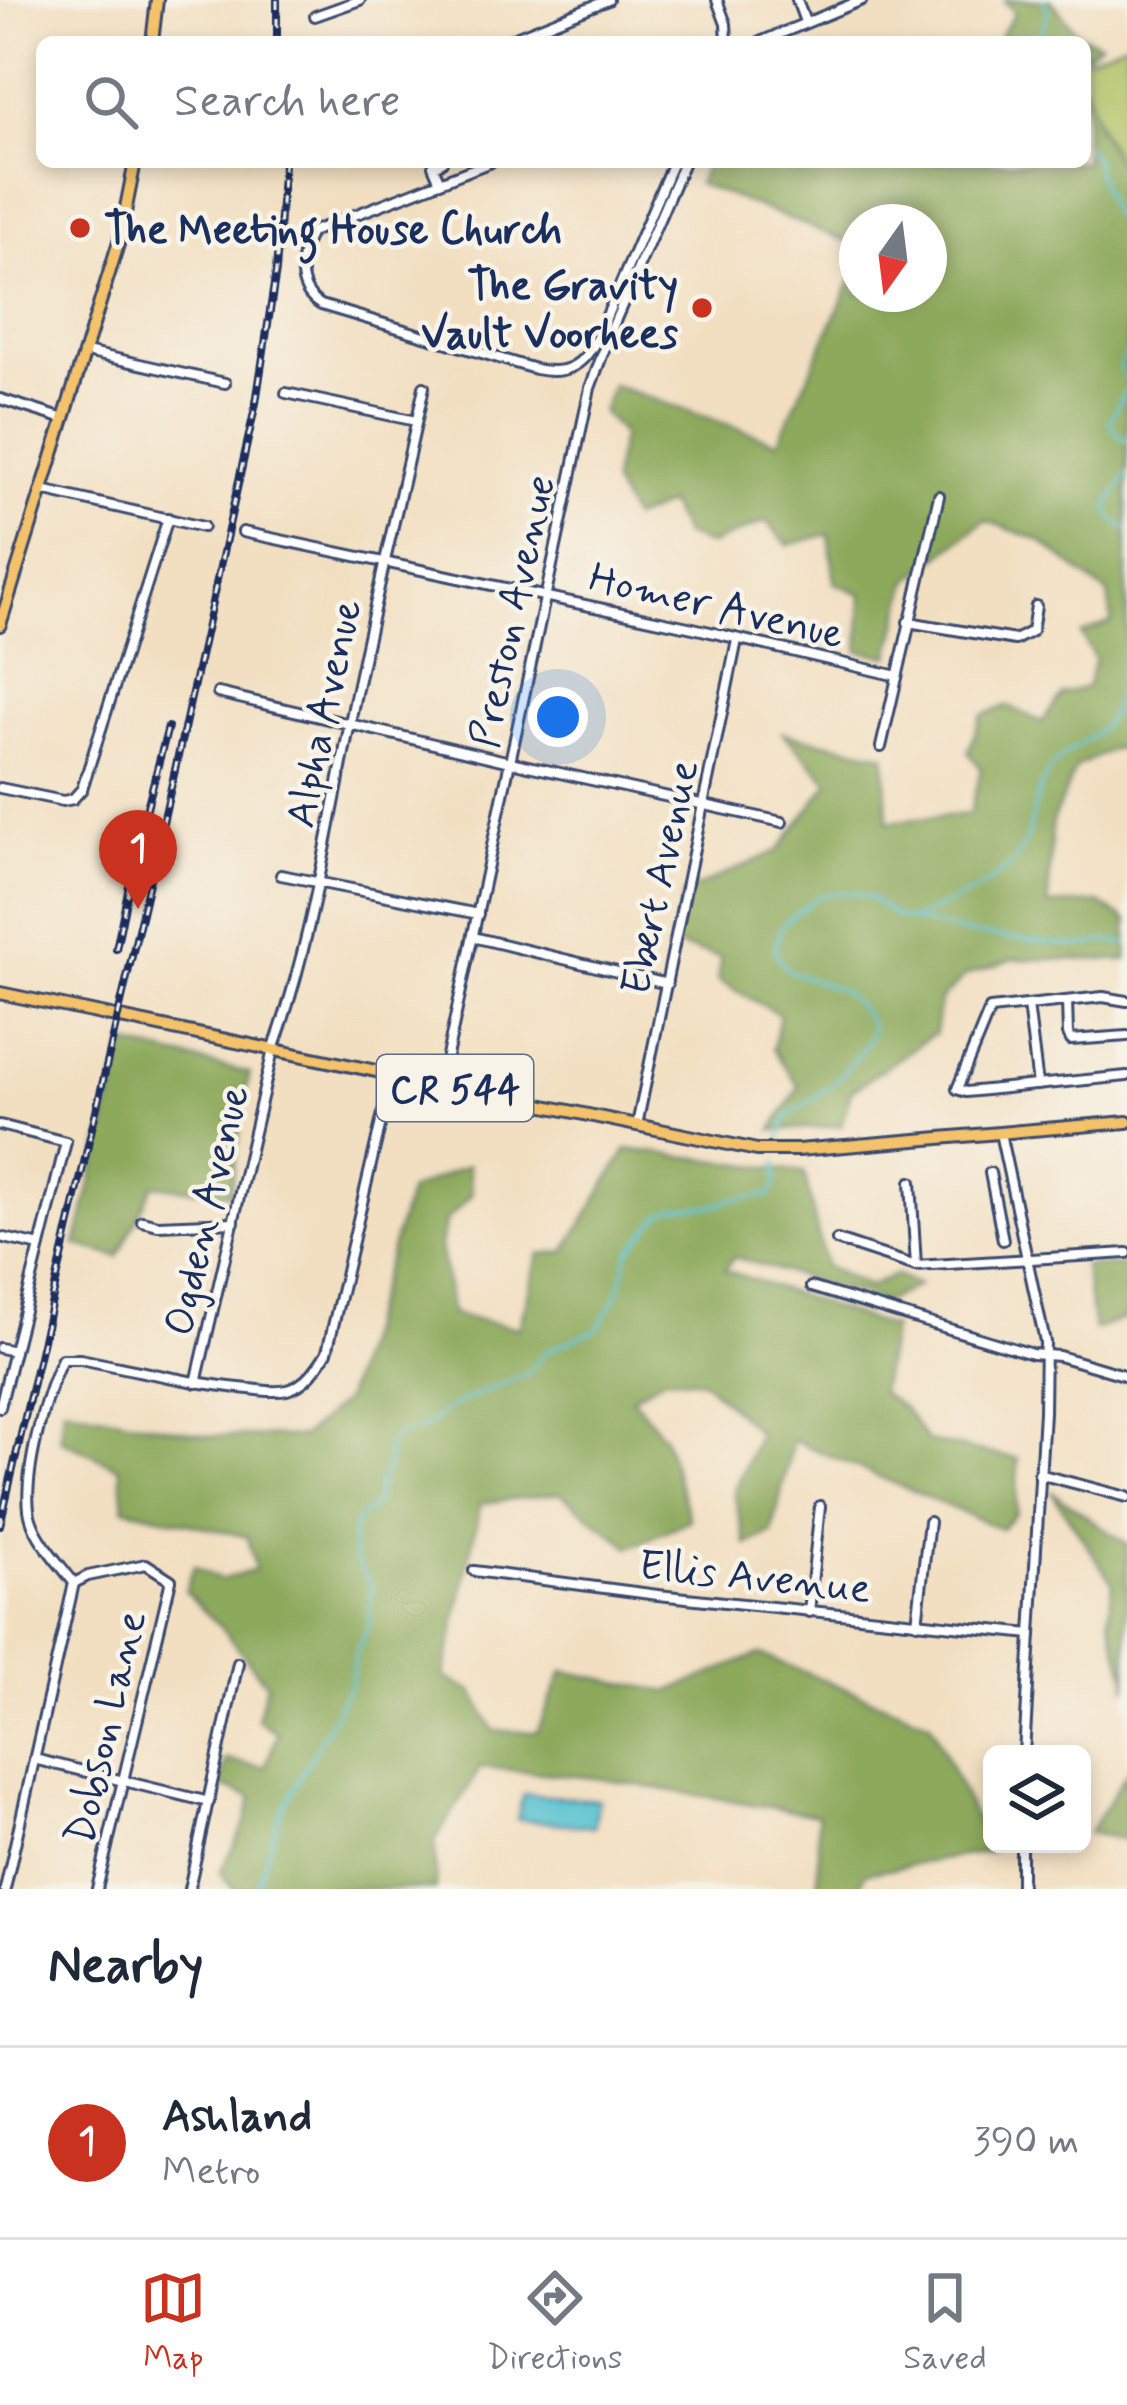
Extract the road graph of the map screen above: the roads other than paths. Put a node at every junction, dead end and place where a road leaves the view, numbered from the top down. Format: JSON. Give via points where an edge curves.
{"nodes":[{"id":1,"x":157,"y":0,"type":"edge"},
{"id":2,"x":360,"y":0,"type":"edge"},
{"id":3,"x":608,"y":0,"type":"edge"},
{"id":4,"x":717,"y":0,"type":"edge"},
{"id":5,"x":797,"y":0,"type":"edge"},
{"id":6,"x":862,"y":0,"type":"edge"},
{"id":7,"x":315,"y":16,"type":"dead end"},
{"id":8,"x":806,"y":22,"type":"junction"},
{"id":9,"x":153,"y":36,"type":"edge"},
{"id":10,"x":518,"y":36,"type":"edge"},
{"id":11,"x":727,"y":36,"type":"edge"},
{"id":12,"x":774,"y":36,"type":"edge"},
{"id":13,"x":134,"y":168,"type":"edge"},
{"id":14,"x":438,"y":168,"type":"edge"},
{"id":15,"x":476,"y":168,"type":"edge"},
{"id":16,"x":670,"y":168,"type":"edge"},
{"id":17,"x":681,"y":168,"type":"edge"},
{"id":18,"x":440,"y":182,"type":"junction"},
{"id":19,"x":86,"y":352,"type":"junction"},
{"id":20,"x":584,"y":360,"type":"junction"},
{"id":21,"x":571,"y":370,"type":"junction"},
{"id":22,"x":594,"y":376,"type":"junction"},
{"id":23,"x":225,"y":383,"type":"dead end"},
{"id":24,"x":424,"y":386,"type":"dead end"},
{"id":25,"x":590,"y":388,"type":"junction"},
{"id":26,"x":286,"y":393,"type":"dead end"},
{"id":27,"x":0,"y":399,"type":"edge"},
{"id":28,"x":64,"y":419,"type":"junction"},
{"id":29,"x":416,"y":421,"type":"junction"},
{"id":30,"x":42,"y":490,"type":"junction"},
{"id":31,"x":939,"y":496,"type":"dead end"},
{"id":32,"x":168,"y":518,"type":"junction"},
{"id":33,"x":203,"y":526,"type":"dead end"},
{"id":34,"x":243,"y":532,"type":"dead end"},
{"id":35,"x":384,"y":564,"type":"junction"},
{"id":36,"x":543,"y":596,"type":"junction"},
{"id":37,"x":1036,"y":606,"type":"dead end"},
{"id":38,"x":908,"y":622,"type":"junction"},
{"id":39,"x":0,"y":625,"type":"edge"},
{"id":40,"x":737,"y":639,"type":"junction"},
{"id":41,"x":897,"y":676,"type":"junction"},
{"id":42,"x":218,"y":693,"type":"dead end"},
{"id":43,"x":349,"y":724,"type":"junction"},
{"id":44,"x":881,"y":747,"type":"dead end"},
{"id":45,"x":510,"y":762,"type":"junction"},
{"id":46,"x":0,"y":788,"type":"edge"},
{"id":47,"x":704,"y":806,"type":"junction"},
{"id":48,"x":782,"y":822,"type":"dead end"},
{"id":49,"x":281,"y":875,"type":"dead end"},
{"id":50,"x":318,"y":883,"type":"junction"},
{"id":51,"x":478,"y":914,"type":"junction"},
{"id":52,"x":473,"y":938,"type":"junction"},
{"id":53,"x":667,"y":984,"type":"junction"},
{"id":54,"x":0,"y":993,"type":"edge"},
{"id":55,"x":1067,"y":1001,"type":"junction"},
{"id":56,"x":1127,"y":1001,"type":"edge"},
{"id":57,"x":1028,"y":1005,"type":"junction"},
{"id":58,"x":1127,"y":1036,"type":"edge"},
{"id":59,"x":273,"y":1050,"type":"junction"},
{"id":60,"x":392,"y":1075,"type":"junction"},
{"id":61,"x":1127,"y":1076,"type":"edge"},
{"id":62,"x":440,"y":1085,"type":"junction"},
{"id":63,"x":1038,"y":1085,"type":"junction"},
{"id":64,"x":1127,"y":1122,"type":"edge"},
{"id":65,"x":0,"y":1125,"type":"edge"},
{"id":66,"x":637,"y":1126,"type":"junction"},
{"id":67,"x":1000,"y":1133,"type":"junction"},
{"id":68,"x":990,"y":1173,"type":"dead end"},
{"id":69,"x":911,"y":1182,"type":"dead end"},
{"id":70,"x":1015,"y":1201,"type":"junction"},
{"id":71,"x":996,"y":1205,"type":"junction"},
{"id":72,"x":142,"y":1221,"type":"dead end"},
{"id":73,"x":234,"y":1222,"type":"junction"},
{"id":74,"x":0,"y":1237,"type":"edge"},
{"id":75,"x":837,"y":1240,"type":"dead end"},
{"id":76,"x":1003,"y":1240,"type":"dead end"},
{"id":77,"x":40,"y":1246,"type":"junction"},
{"id":78,"x":1127,"y":1253,"type":"edge"},
{"id":79,"x":1027,"y":1259,"type":"junction"},
{"id":80,"x":916,"y":1266,"type":"junction"},
{"id":81,"x":812,"y":1287,"type":"dead end"},
{"id":82,"x":0,"y":1348,"type":"edge"},
{"id":83,"x":14,"y":1351,"type":"junction"},
{"id":84,"x":1046,"y":1355,"type":"junction"},
{"id":85,"x":1127,"y":1376,"type":"edge"},
{"id":86,"x":196,"y":1383,"type":"junction"},
{"id":87,"x":0,"y":1407,"type":"edge"},
{"id":88,"x":1039,"y":1474,"type":"junction"},
{"id":89,"x":1127,"y":1497,"type":"edge"},
{"id":90,"x":820,"y":1506,"type":"dead end"},
{"id":91,"x":929,"y":1522,"type":"dead end"},
{"id":92,"x":473,"y":1571,"type":"dead end"},
{"id":93,"x":74,"y":1583,"type":"junction"},
{"id":94,"x":808,"y":1612,"type":"junction"},
{"id":95,"x":917,"y":1623,"type":"junction"},
{"id":96,"x":1031,"y":1634,"type":"junction"},
{"id":97,"x":238,"y":1663,"type":"dead end"},
{"id":98,"x":1025,"y":1745,"type":"edge"},
{"id":99,"x":34,"y":1759,"type":"junction"},
{"id":100,"x":123,"y":1783,"type":"junction"},
{"id":101,"x":209,"y":1802,"type":"junction"},
{"id":102,"x":1021,"y":1853,"type":"edge"},
{"id":103,"x":5,"y":1889,"type":"edge"},
{"id":104,"x":97,"y":1889,"type":"edge"},
{"id":105,"x":189,"y":1889,"type":"edge"},
{"id":106,"x":1021,"y":1889,"type":"edge"}],
"edges":[{"from":1,"to":9,"type":"main road"},
{"from":2,"to":7,"type":"street"},
{"from":3,"to":10,"type":"street"},
{"from":4,"to":11,"type":"street"},
{"from":5,"to":8,"type":"street"},
{"from":6,"to":8,"type":"street"},
{"from":8,"to":12,"type":"street"},
{"from":13,"to":19,"type":"main road"},
{"from":14,"to":18,"type":"street"},
{"from":15,"to":18,"type":"street"},
{"from":16,"to":20,"type":"street"},
{"from":17,"to":22,"type":"street","name":"Preston Avenue"},
{"from":18,"to":21,"type":"street","via":[[311,232],[303,289],[321,305],[535,369]]},
{"from":19,"to":23,"type":"street"},
{"from":19,"to":28,"type":"main road"},
{"from":20,"to":21,"type":"street"},
{"from":20,"to":22,"type":"street"},
{"from":21,"to":25,"type":"street"},
{"from":22,"to":25,"type":"street","name":"Preston Avenue"},
{"from":24,"to":29,"type":"street","name":"Alpha Avenue"},
{"from":25,"to":36,"type":"street","name":"Preston Avenue"},
{"from":26,"to":29,"type":"street"},
{"from":27,"to":28,"type":"street"},
{"from":28,"to":30,"type":"main road"},
{"from":29,"to":35,"type":"street","name":"Alpha Avenue"},
{"from":30,"to":32,"type":"street"},
{"from":30,"to":39,"type":"main road"},
{"from":31,"to":38,"type":"street"},
{"from":32,"to":33,"type":"street"},
{"from":32,"to":46,"type":"street","via":[[82,789],[63,801]]},
{"from":34,"to":35,"type":"street","name":"Homer Avenue"},
{"from":35,"to":36,"type":"street","name":"Homer Avenue"},
{"from":35,"to":43,"type":"street","name":"Alpha Avenue"},
{"from":36,"to":40,"type":"street","name":"Homer Avenue"},
{"from":36,"to":45,"type":"street","name":"Preston Avenue"},
{"from":37,"to":38,"type":"street","via":[[1032,631],[1015,640]]},
{"from":38,"to":41,"type":"street"},
{"from":40,"to":41,"type":"street","name":"Homer Avenue"},
{"from":40,"to":47,"type":"street","name":"Ebert Avenue"},
{"from":41,"to":44,"type":"street"},
{"from":42,"to":43,"type":"street"},
{"from":43,"to":45,"type":"street"},
{"from":43,"to":50,"type":"street","name":"Alpha Avenue"},
{"from":45,"to":47,"type":"street"},
{"from":45,"to":51,"type":"street","name":"Preston Avenue"},
{"from":47,"to":48,"type":"street"},
{"from":47,"to":53,"type":"street","name":"Ebert Avenue"},
{"from":49,"to":50,"type":"street"},
{"from":50,"to":51,"type":"street"},
{"from":50,"to":59,"type":"street","name":"Alpha Avenue"},
{"from":51,"to":52,"type":"street","name":"Preston Avenue"},
{"from":52,"to":53,"type":"street"},
{"from":52,"to":62,"type":"street","name":"Preston Avenue"},
{"from":53,"to":66,"type":"street","name":"Ebert Avenue"},
{"from":54,"to":59,"type":"main road","number":"CR 544"},
{"from":55,"to":56,"type":"street"},
{"from":55,"to":57,"type":"street"},
{"from":55,"to":58,"type":"street","via":[[1071,1040]]},
{"from":57,"to":63,"type":"street"},
{"from":57,"to":63,"type":"street","via":[[990,1009],[957,1089]]},
{"from":59,"to":60,"type":"main road","number":"CR 544"},
{"from":59,"to":73,"type":"street","name":"Ogden Avenue"},
{"from":60,"to":62,"type":"main road","number":"CR 544"},
{"from":60,"to":86,"type":"street","via":[[319,1365],[284,1392]]},
{"from":61,"to":63,"type":"street"},
{"from":62,"to":66,"type":"main road","number":"CR 544"},
{"from":64,"to":67,"type":"main road","number":"CR 544"},
{"from":65,"to":77,"type":"street","via":[[66,1142]]},
{"from":66,"to":67,"type":"main road","number":"CR 544","via":[[757,1150]]},
{"from":67,"to":70,"type":"street"},
{"from":68,"to":71,"type":"street"},
{"from":69,"to":80,"type":"street"},
{"from":70,"to":71,"type":"street"},
{"from":70,"to":79,"type":"street"},
{"from":71,"to":76,"type":"street"},
{"from":72,"to":73,"type":"street"},
{"from":73,"to":86,"type":"street","name":"Ogden Avenue"},
{"from":74,"to":77,"type":"street"},
{"from":75,"to":80,"type":"street"},
{"from":77,"to":83,"type":"street"},
{"from":78,"to":79,"type":"street"},
{"from":79,"to":80,"type":"street"},
{"from":79,"to":84,"type":"street"},
{"from":81,"to":84,"type":"street"},
{"from":82,"to":83,"type":"street"},
{"from":83,"to":87,"type":"street"},
{"from":84,"to":85,"type":"street"},
{"from":84,"to":88,"type":"street"},
{"from":86,"to":93,"type":"street","via":[[62,1359],[31,1466],[30,1517]]},
{"from":88,"to":89,"type":"street"},
{"from":88,"to":96,"type":"street"},
{"from":90,"to":94,"type":"street"},
{"from":91,"to":95,"type":"street"},
{"from":92,"to":94,"type":"street","name":"Ellis Avenue"},
{"from":93,"to":99,"type":"street"},
{"from":93,"to":100,"type":"street","name":"Dobson Lane","via":[[146,1564],[171,1580]]},
{"from":94,"to":95,"type":"street","name":"Ellis Avenue"},
{"from":95,"to":96,"type":"street","name":"Ellis Avenue"},
{"from":96,"to":98,"type":"street"},
{"from":97,"to":101,"type":"street"},
{"from":99,"to":100,"type":"street"},
{"from":99,"to":103,"type":"street"},
{"from":100,"to":101,"type":"street"},
{"from":100,"to":104,"type":"street","name":"Dobson Lane"},
{"from":101,"to":105,"type":"street"},
{"from":102,"to":106,"type":"street"}]}
